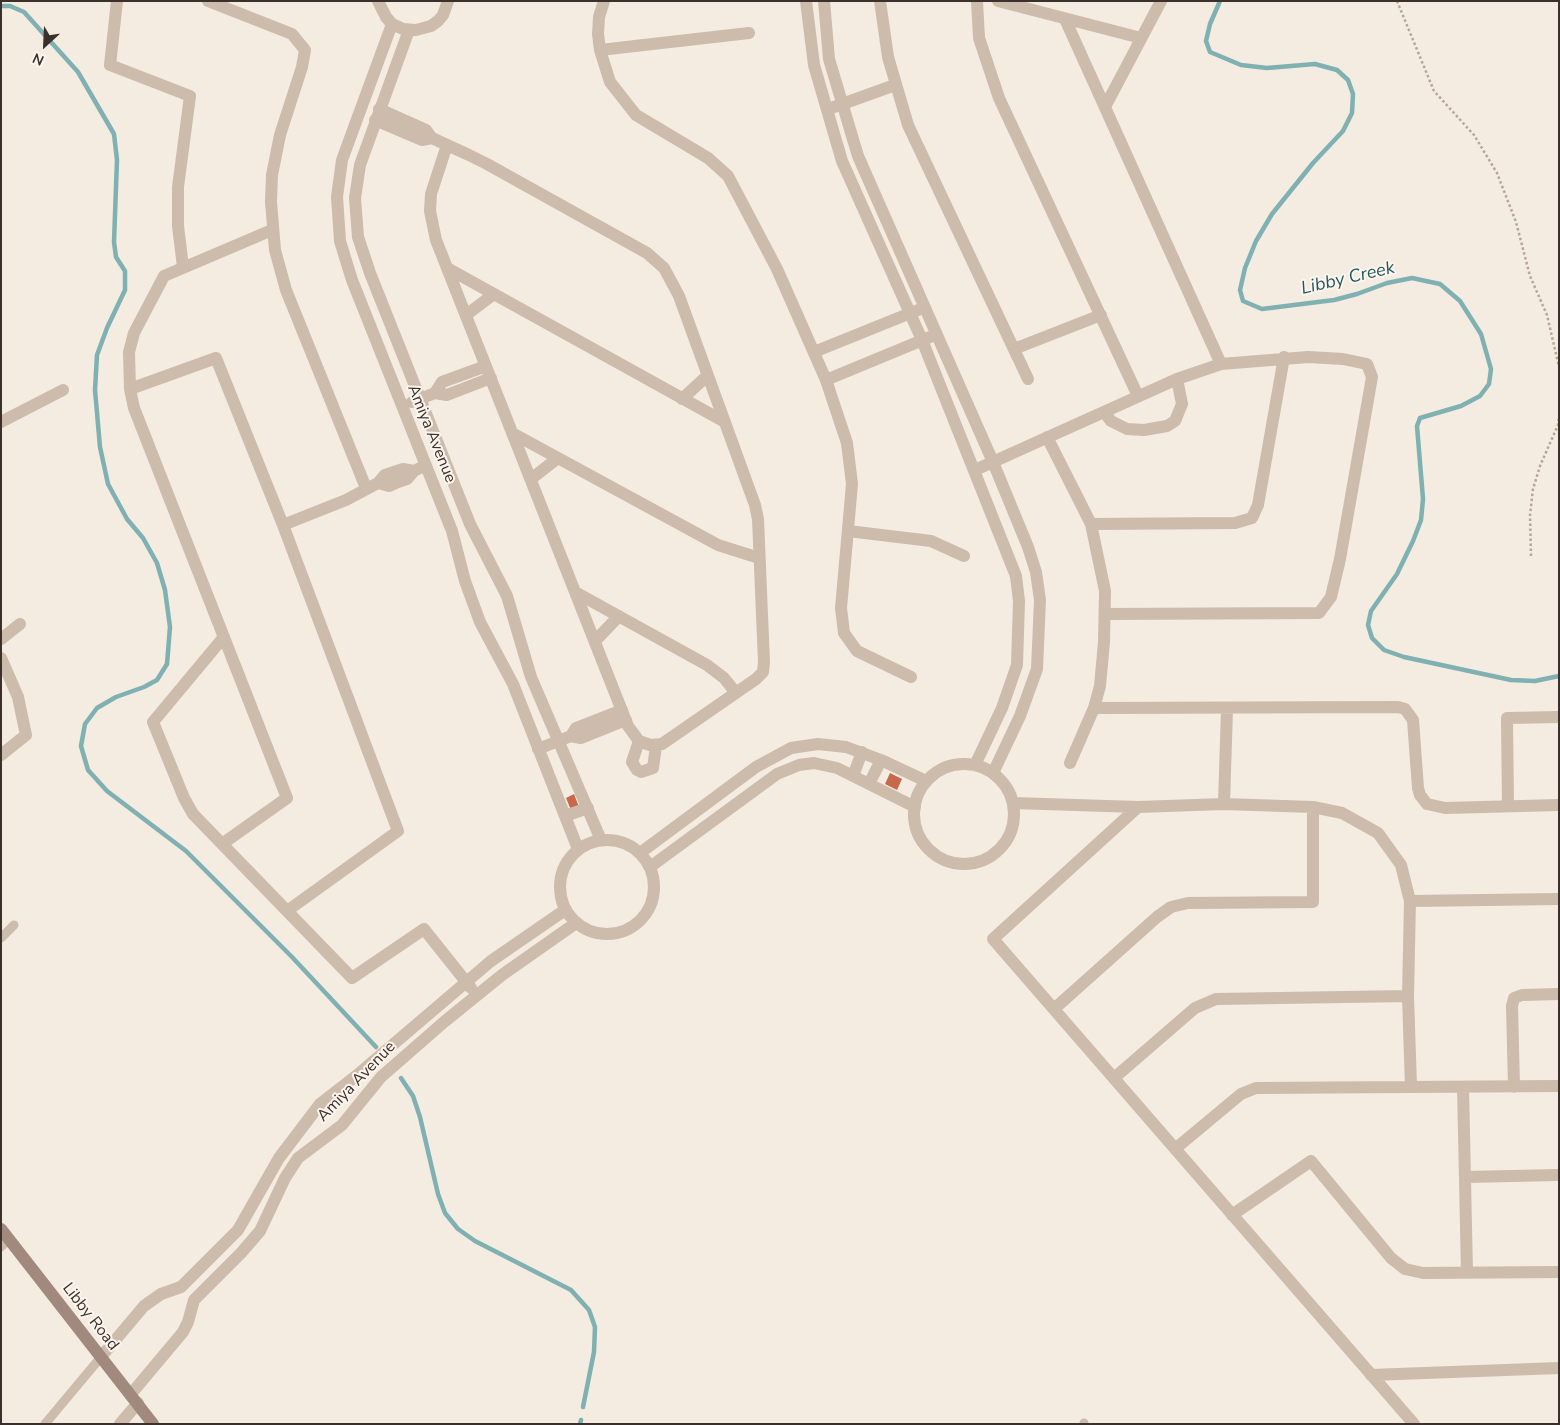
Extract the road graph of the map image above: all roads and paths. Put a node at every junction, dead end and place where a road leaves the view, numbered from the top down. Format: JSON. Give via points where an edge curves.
{"nodes":[{"id":1,"x":117,"y":1,"type":"edge"},
{"id":2,"x":208,"y":1,"type":"edge"},
{"id":3,"x":378,"y":1,"type":"edge"},
{"id":4,"x":448,"y":1,"type":"edge"},
{"id":5,"x":604,"y":1,"type":"edge"},
{"id":6,"x":806,"y":1,"type":"edge"},
{"id":7,"x":824,"y":1,"type":"edge"},
{"id":8,"x":880,"y":1,"type":"edge"},
{"id":9,"x":977,"y":1,"type":"edge"},
{"id":10,"x":998,"y":1,"type":"edge"},
{"id":11,"x":1161,"y":1,"type":"edge"},
{"id":12,"x":1397,"y":1,"type":"edge"},
{"id":13,"x":1065,"y":19,"type":"junction"},
{"id":14,"x":392,"y":24,"type":"junction"},
{"id":15,"x":409,"y":30,"type":"junction"},
{"id":16,"x":749,"y":33,"type":"dead end"},
{"id":17,"x":1141,"y":38,"type":"junction"},
{"id":18,"x":600,"y":50,"type":"junction"},
{"id":19,"x":895,"y":85,"type":"junction"},
{"id":20,"x":842,"y":104,"type":"junction"},
{"id":21,"x":1105,"y":107,"type":"junction"},
{"id":22,"x":826,"y":110,"type":"junction"},
{"id":23,"x":378,"y":115,"type":"junction"},
{"id":24,"x":447,"y":145,"type":"junction"},
{"id":25,"x":272,"y":230,"type":"junction"},
{"id":26,"x":183,"y":267,"type":"junction"},
{"id":27,"x":447,"y":268,"type":"junction"},
{"id":28,"x":494,"y":294,"type":"junction"},
{"id":29,"x":926,"y":306,"type":"junction"},
{"id":30,"x":910,"y":313,"type":"junction"},
{"id":31,"x":466,"y":315,"type":"junction"},
{"id":32,"x":1101,"y":315,"type":"junction"},
{"id":33,"x":939,"y":334,"type":"junction"},
{"id":34,"x":922,"y":340,"type":"junction"},
{"id":35,"x":1014,"y":348,"type":"junction"},
{"id":36,"x":814,"y":352,"type":"junction"},
{"id":37,"x":1284,"y":357,"type":"junction"},
{"id":38,"x":1221,"y":364,"type":"junction"},
{"id":39,"x":1559,"y":367,"type":"edge"},
{"id":40,"x":488,"y":372,"type":"junction"},
{"id":41,"x":708,"y":376,"type":"junction"},
{"id":42,"x":1028,"y":379,"type":"dead end"},
{"id":43,"x":1177,"y":379,"type":"junction"},
{"id":44,"x":826,"y":380,"type":"junction"},
{"id":45,"x":130,"y":389,"type":"junction"},
{"id":46,"x":62,"y":390,"type":"dead end"},
{"id":47,"x":1138,"y":396,"type":"junction"},
{"id":48,"x":419,"y":399,"type":"junction"},
{"id":49,"x":682,"y":399,"type":"junction"},
{"id":50,"x":402,"y":406,"type":"junction"},
{"id":51,"x":1104,"y":412,"type":"junction"},
{"id":52,"x":1559,"y":417,"type":"edge"},
{"id":53,"x":1,"y":422,"type":"edge"},
{"id":54,"x":725,"y":422,"type":"junction"},
{"id":55,"x":512,"y":433,"type":"junction"},
{"id":56,"x":1047,"y":437,"type":"junction"},
{"id":57,"x":558,"y":458,"type":"junction"},
{"id":58,"x":444,"y":460,"type":"junction"},
{"id":59,"x":993,"y":462,"type":"junction"},
{"id":60,"x":426,"y":466,"type":"junction"},
{"id":61,"x":975,"y":470,"type":"junction"},
{"id":62,"x":530,"y":478,"type":"junction"},
{"id":63,"x":372,"y":486,"type":"junction"},
{"id":64,"x":1091,"y":524,"type":"junction"},
{"id":65,"x":282,"y":525,"type":"junction"},
{"id":66,"x":848,"y":531,"type":"junction"},
{"id":67,"x":964,"y":556,"type":"dead end"},
{"id":68,"x":1531,"y":556,"type":"dead end"},
{"id":69,"x":759,"y":558,"type":"junction"},
{"id":70,"x":575,"y":592,"type":"junction"},
{"id":71,"x":1105,"y":614,"type":"junction"},
{"id":72,"x":619,"y":616,"type":"junction"},
{"id":73,"x":20,"y":624,"type":"dead end"},
{"id":74,"x":223,"y":638,"type":"junction"},
{"id":75,"x":1,"y":639,"type":"edge"},
{"id":76,"x":595,"y":641,"type":"junction"},
{"id":77,"x":1,"y":658,"type":"edge"},
{"id":78,"x":911,"y":677,"type":"dead end"},
{"id":79,"x":736,"y":694,"type":"junction"},
{"id":80,"x":1094,"y":708,"type":"junction"},
{"id":81,"x":1227,"y":709,"type":"junction"},
{"id":82,"x":624,"y":715,"type":"junction"},
{"id":83,"x":1559,"y":716,"type":"edge"},
{"id":84,"x":557,"y":741,"type":"junction"},
{"id":85,"x":639,"y":741,"type":"junction"},
{"id":86,"x":656,"y":746,"type":"junction"},
{"id":87,"x":538,"y":749,"type":"junction"},
{"id":88,"x":862,"y":752,"type":"junction"},
{"id":89,"x":1,"y":755,"type":"edge"},
{"id":90,"x":881,"y":760,"type":"junction"},
{"id":91,"x":1070,"y":762,"type":"dead end"},
{"id":92,"x":975,"y":765,"type":"junction"},
{"id":93,"x":993,"y":773,"type":"junction"},
{"id":94,"x":573,"y":774,"type":"junction"},
{"id":95,"x":853,"y":776,"type":"junction"},
{"id":96,"x":552,"y":782,"type":"junction"},
{"id":97,"x":926,"y":782,"type":"junction"},
{"id":98,"x":869,"y":784,"type":"junction"},
{"id":99,"x":1013,"y":803,"type":"junction"},
{"id":100,"x":1224,"y":804,"type":"junction"},
{"id":101,"x":1559,"y":805,"type":"edge"},
{"id":102,"x":1508,"y":806,"type":"junction"},
{"id":103,"x":915,"y":807,"type":"junction"},
{"id":104,"x":1138,"y":807,"type":"junction"},
{"id":105,"x":1313,"y":807,"type":"junction"},
{"id":106,"x":588,"y":808,"type":"junction"},
{"id":107,"x":565,"y":816,"type":"junction"},
{"id":108,"x":601,"y":840,"type":"junction"},
{"id":109,"x":222,"y":844,"type":"junction"},
{"id":110,"x":578,"y":849,"type":"junction"},
{"id":111,"x":640,"y":853,"type":"junction"},
{"id":112,"x":650,"y":867,"type":"junction"},
{"id":113,"x":1559,"y":899,"type":"edge"},
{"id":114,"x":1410,"y":901,"type":"junction"},
{"id":115,"x":565,"y":910,"type":"junction"},
{"id":116,"x":287,"y":911,"type":"junction"},
{"id":117,"x":576,"y":923,"type":"junction"},
{"id":118,"x":14,"y":925,"type":"dead end"},
{"id":119,"x":1,"y":938,"type":"edge"},
{"id":120,"x":466,"y":981,"type":"junction"},
{"id":121,"x":1559,"y":994,"type":"edge"},
{"id":122,"x":477,"y":995,"type":"junction"},
{"id":123,"x":1408,"y":996,"type":"junction"},
{"id":124,"x":1054,"y":1009,"type":"junction"},
{"id":125,"x":1114,"y":1078,"type":"junction"},
{"id":126,"x":1514,"y":1086,"type":"junction"},
{"id":127,"x":1559,"y":1086,"type":"edge"},
{"id":128,"x":1410,"y":1087,"type":"junction"},
{"id":129,"x":1463,"y":1087,"type":"junction"},
{"id":130,"x":1175,"y":1148,"type":"junction"},
{"id":131,"x":1559,"y":1175,"type":"edge"},
{"id":132,"x":1465,"y":1177,"type":"junction"},
{"id":133,"x":1232,"y":1215,"type":"junction"},
{"id":134,"x":4,"y":1239,"type":"edge"},
{"id":135,"x":1559,"y":1272,"type":"edge"},
{"id":136,"x":1466,"y":1273,"type":"junction"},
{"id":137,"x":181,"y":1287,"type":"junction"},
{"id":138,"x":194,"y":1300,"type":"junction"},
{"id":139,"x":101,"y":1357,"type":"junction"},
{"id":140,"x":1559,"y":1368,"type":"edge"},
{"id":141,"x":1371,"y":1375,"type":"junction"},
{"id":142,"x":134,"y":1398,"type":"junction"},
{"id":143,"x":45,"y":1424,"type":"edge"},
{"id":144,"x":120,"y":1424,"type":"edge"},
{"id":145,"x":154,"y":1424,"type":"edge"},
{"id":146,"x":1414,"y":1424,"type":"edge"}],
"edges":[{"from":1,"to":26,"type":"street","via":[[110,65],[190,96],[178,187]]},
{"from":2,"to":25,"type":"street","via":[[283,29],[308,42],[275,160]]},
{"from":3,"to":14,"type":"street"},
{"from":4,"to":15,"type":"street","via":[[443,15],[431,26]]},
{"from":5,"to":18,"type":"street","via":[[599,17]]},
{"from":6,"to":22,"type":"street","via":[[814,65]]},
{"from":7,"to":20,"type":"street","via":[[829,59]]},
{"from":8,"to":19,"type":"street","via":[[881,26]]},
{"from":9,"to":32,"type":"street","via":[[979,38],[996,89]]},
{"from":10,"to":13,"type":"street"},
{"from":11,"to":17,"type":"street"},
{"from":12,"to":39,"type":"path","via":[[1434,91],[1474,135],[1497,172],[1516,222],[1530,276],[1547,315]]},
{"from":13,"to":17,"type":"street"},
{"from":13,"to":21,"type":"street"},
{"from":14,"to":15,"type":"street"},
{"from":14,"to":50,"type":"street","name":"Amiya Avenue","via":[[348,142],[338,179],[337,204],[345,261]]},
{"from":15,"to":23,"type":"street","name":"Amiya Avenue"},
{"from":16,"to":18,"type":"street"},
{"from":17,"to":21,"type":"street"},
{"from":18,"to":36,"type":"street","via":[[610,82],[636,115],[708,158],[728,176],[777,269]]},
{"from":19,"to":20,"type":"street"},
{"from":19,"to":35,"type":"street","via":[[908,125]]},
{"from":20,"to":22,"type":"street"},
{"from":20,"to":29,"type":"street","via":[[858,156]]},
{"from":21,"to":38,"type":"street"},
{"from":22,"to":30,"type":"street","via":[[842,161]]},
{"from":23,"to":24,"type":"street","via":[[422,140],[432,138]]},
{"from":23,"to":48,"type":"street","name":"Amiya Avenue","via":[[357,182],[358,238]]},
{"from":24,"to":27,"type":"street","via":[[433,187],[430,211],[432,227]]},
{"from":24,"to":41,"type":"street","via":[[656,259],[679,296]]},
{"from":25,"to":26,"type":"street"},
{"from":25,"to":63,"type":"street","via":[[274,250],[286,290]]},
{"from":26,"to":45,"type":"street","via":[[160,280],[134,333],[129,352]]},
{"from":27,"to":28,"type":"street"},
{"from":27,"to":31,"type":"street"},
{"from":28,"to":31,"type":"street"},
{"from":28,"to":49,"type":"street"},
{"from":29,"to":30,"type":"street"},
{"from":29,"to":33,"type":"street"},
{"from":30,"to":34,"type":"street"},
{"from":30,"to":36,"type":"street"},
{"from":31,"to":40,"type":"street"},
{"from":32,"to":35,"type":"street"},
{"from":32,"to":47,"type":"street"},
{"from":33,"to":34,"type":"street"},
{"from":33,"to":59,"type":"street"},
{"from":34,"to":44,"type":"street"},
{"from":34,"to":61,"type":"street"},
{"from":35,"to":42,"type":"street"},
{"from":36,"to":44,"type":"street"},
{"from":37,"to":38,"type":"street"},
{"from":37,"to":64,"type":"street","via":[[1258,505],[1252,518],[1235,523]]},
{"from":37,"to":71,"type":"street","via":[[1361,361],[1370,368],[1372,377],[1340,560],[1326,606],[1318,614]]},
{"from":38,"to":43,"type":"street"},
{"from":40,"to":48,"type":"street","via":[[442,382],[435,393]]},
{"from":40,"to":55,"type":"street"},
{"from":41,"to":49,"type":"street"},
{"from":41,"to":54,"type":"street"},
{"from":43,"to":47,"type":"street"},
{"from":43,"to":51,"type":"street","via":[[1182,404],[1174,421],[1167,426],[1126,429],[1111,421]]},
{"from":44,"to":66,"type":"street","via":[[851,465]]},
{"from":45,"to":65,"type":"street","via":[[216,358]]},
{"from":45,"to":74,"type":"street","via":[[137,416]]},
{"from":46,"to":53,"type":"street"},
{"from":47,"to":51,"type":"street"},
{"from":48,"to":50,"type":"street"},
{"from":48,"to":58,"type":"street","name":"Amiya Avenue"},
{"from":49,"to":54,"type":"street"},
{"from":50,"to":60,"type":"street","name":"Amiya Avenue"},
{"from":51,"to":56,"type":"street"},
{"from":52,"to":68,"type":"path","via":[[1533,489]]},
{"from":54,"to":69,"type":"street","via":[[751,491],[758,519]]},
{"from":55,"to":57,"type":"street"},
{"from":55,"to":62,"type":"street"},
{"from":56,"to":59,"type":"street"},
{"from":56,"to":64,"type":"street"},
{"from":57,"to":62,"type":"street"},
{"from":57,"to":69,"type":"street","via":[[718,545]]},
{"from":58,"to":60,"type":"street"},
{"from":58,"to":84,"type":"street","name":"Amiya Avenue","via":[[475,536],[507,596],[526,661]]},
{"from":59,"to":61,"type":"street"},
{"from":59,"to":93,"type":"street","via":[[1028,547],[1040,600],[1038,669]]},
{"from":60,"to":63,"type":"street","via":[[389,486]]},
{"from":60,"to":87,"type":"street","name":"Amiya Avenue","via":[[452,531],[480,622],[507,672]]},
{"from":61,"to":92,"type":"street","via":[[1009,554],[1019,601],[1017,665],[1002,708]]},
{"from":62,"to":70,"type":"street"},
{"from":63,"to":65,"type":"street","via":[[341,503]]},
{"from":64,"to":71,"type":"street","via":[[1105,591]]},
{"from":65,"to":116,"type":"street","via":[[398,831]]},
{"from":66,"to":67,"type":"street","via":[[931,541]]},
{"from":66,"to":78,"type":"street","via":[[841,608],[844,633],[857,651]]},
{"from":69,"to":79,"type":"street","via":[[764,667],[760,676]]},
{"from":70,"to":72,"type":"street"},
{"from":70,"to":76,"type":"street"},
{"from":71,"to":80,"type":"street","via":[[1102,667]]},
{"from":72,"to":76,"type":"street"},
{"from":72,"to":79,"type":"street","via":[[708,665]]},
{"from":73,"to":75,"type":"street"},
{"from":74,"to":109,"type":"street","via":[[286,798]]},
{"from":74,"to":109,"type":"street","via":[[153,722],[188,806]]},
{"from":76,"to":82,"type":"street"},
{"from":77,"to":89,"type":"street","via":[[18,697],[26,735]]},
{"from":79,"to":86,"type":"street","via":[[668,742]]},
{"from":80,"to":81,"type":"street"},
{"from":80,"to":91,"type":"street"},
{"from":81,"to":100,"type":"street"},
{"from":81,"to":102,"type":"street","via":[[1405,709],[1413,720],[1418,788],[1427,804],[1445,808]]},
{"from":82,"to":84,"type":"street","via":[[576,728],[571,736]]},
{"from":82,"to":85,"type":"street"},
{"from":83,"to":102,"type":"street","via":[[1507,718]]},
{"from":84,"to":87,"type":"street"},
{"from":84,"to":94,"type":"street","name":"Amiya Avenue"},
{"from":85,"to":86,"type":"street"},
{"from":85,"to":86,"type":"street","via":[[632,762],[641,772],[653,768]]},
{"from":87,"to":96,"type":"street","name":"Amiya Avenue"},
{"from":88,"to":90,"type":"street"},
{"from":88,"to":95,"type":"street"},
{"from":88,"to":111,"type":"street","via":[[832,744],[797,746],[780,752]]},
{"from":90,"to":97,"type":"street"},
{"from":90,"to":98,"type":"street"},
{"from":92,"to":93,"type":"street"},
{"from":92,"to":97,"type":"street","via":[[948,767]]},
{"from":93,"to":99,"type":"street","via":[[1009,791]]},
{"from":94,"to":96,"type":"street"},
{"from":94,"to":106,"type":"street","name":"Amiya Avenue"},
{"from":95,"to":98,"type":"street"},
{"from":95,"to":112,"type":"street","via":[[826,765],[789,769],[766,782]]},
{"from":96,"to":107,"type":"street","name":"Amiya Avenue"},
{"from":97,"to":103,"type":"street"},
{"from":98,"to":103,"type":"street"},
{"from":99,"to":103,"type":"street","via":[[1012,829],[998,852],[967,864],[947,861],[925,845],[918,834]]},
{"from":99,"to":104,"type":"street"},
{"from":100,"to":104,"type":"street"},
{"from":100,"to":105,"type":"street"},
{"from":101,"to":102,"type":"street"},
{"from":104,"to":124,"type":"street","via":[[993,939]]},
{"from":105,"to":114,"type":"street","via":[[1342,814],[1378,833],[1401,865]]},
{"from":105,"to":124,"type":"street","via":[[1313,902],[1188,903],[1171,907]]},
{"from":106,"to":107,"type":"street"},
{"from":106,"to":108,"type":"street","name":"Amiya Avenue"},
{"from":107,"to":110,"type":"street","name":"Amiya Avenue"},
{"from":108,"to":110,"type":"street"},
{"from":108,"to":111,"type":"street","via":[[622,842]]},
{"from":109,"to":116,"type":"street"},
{"from":110,"to":115,"type":"street","via":[[570,856],[560,877],[560,899]]},
{"from":111,"to":112,"type":"street"},
{"from":112,"to":117,"type":"street","via":[[654,890],[647,912],[640,921],[620,933],[608,934],[586,930]]},
{"from":113,"to":114,"type":"street"},
{"from":114,"to":123,"type":"street"},
{"from":115,"to":117,"type":"street"},
{"from":115,"to":120,"type":"street","name":"Amiya Avenue"},
{"from":116,"to":120,"type":"street","via":[[352,978],[424,929]]},
{"from":117,"to":122,"type":"street","name":"Amiya Avenue"},
{"from":118,"to":119,"type":"lane"},
{"from":120,"to":122,"type":"street"},
{"from":120,"to":137,"type":"street","name":"Amiya Avenue","via":[[320,1104],[278,1158],[238,1230]]},
{"from":121,"to":126,"type":"street","via":[[1522,994],[1514,998]]},
{"from":122,"to":138,"type":"street","name":"Amiya Avenue","via":[[381,1078],[342,1125],[298,1158],[260,1231]]},
{"from":123,"to":125,"type":"street","via":[[1228,998],[1210,1001],[1195,1008]]},
{"from":123,"to":128,"type":"street"},
{"from":124,"to":125,"type":"street"},
{"from":125,"to":130,"type":"street"},
{"from":126,"to":127,"type":"street"},
{"from":126,"to":129,"type":"street"},
{"from":128,"to":129,"type":"street"},
{"from":128,"to":130,"type":"street","via":[[1266,1087],[1250,1090]]},
{"from":129,"to":132,"type":"street"},
{"from":130,"to":133,"type":"street"},
{"from":131,"to":132,"type":"street"},
{"from":132,"to":136,"type":"street"},
{"from":133,"to":136,"type":"street","via":[[1311,1161],[1405,1269],[1423,1273]]},
{"from":133,"to":141,"type":"street"},
{"from":134,"to":139,"type":"main road","name":"Libby Road"},
{"from":135,"to":136,"type":"street"},
{"from":137,"to":138,"type":"street"},
{"from":137,"to":139,"type":"street","name":"Amiya Avenue","via":[[161,1294],[144,1306]]},
{"from":138,"to":142,"type":"street","name":"Amiya Avenue","via":[[182,1332]]},
{"from":139,"to":142,"type":"main road","name":"Libby Road"},
{"from":139,"to":143,"type":"lane"},
{"from":140,"to":141,"type":"street"},
{"from":141,"to":146,"type":"street"},
{"from":142,"to":144,"type":"street","name":"Amiya Avenue"},
{"from":142,"to":145,"type":"main road","name":"Libby Road"}]}
